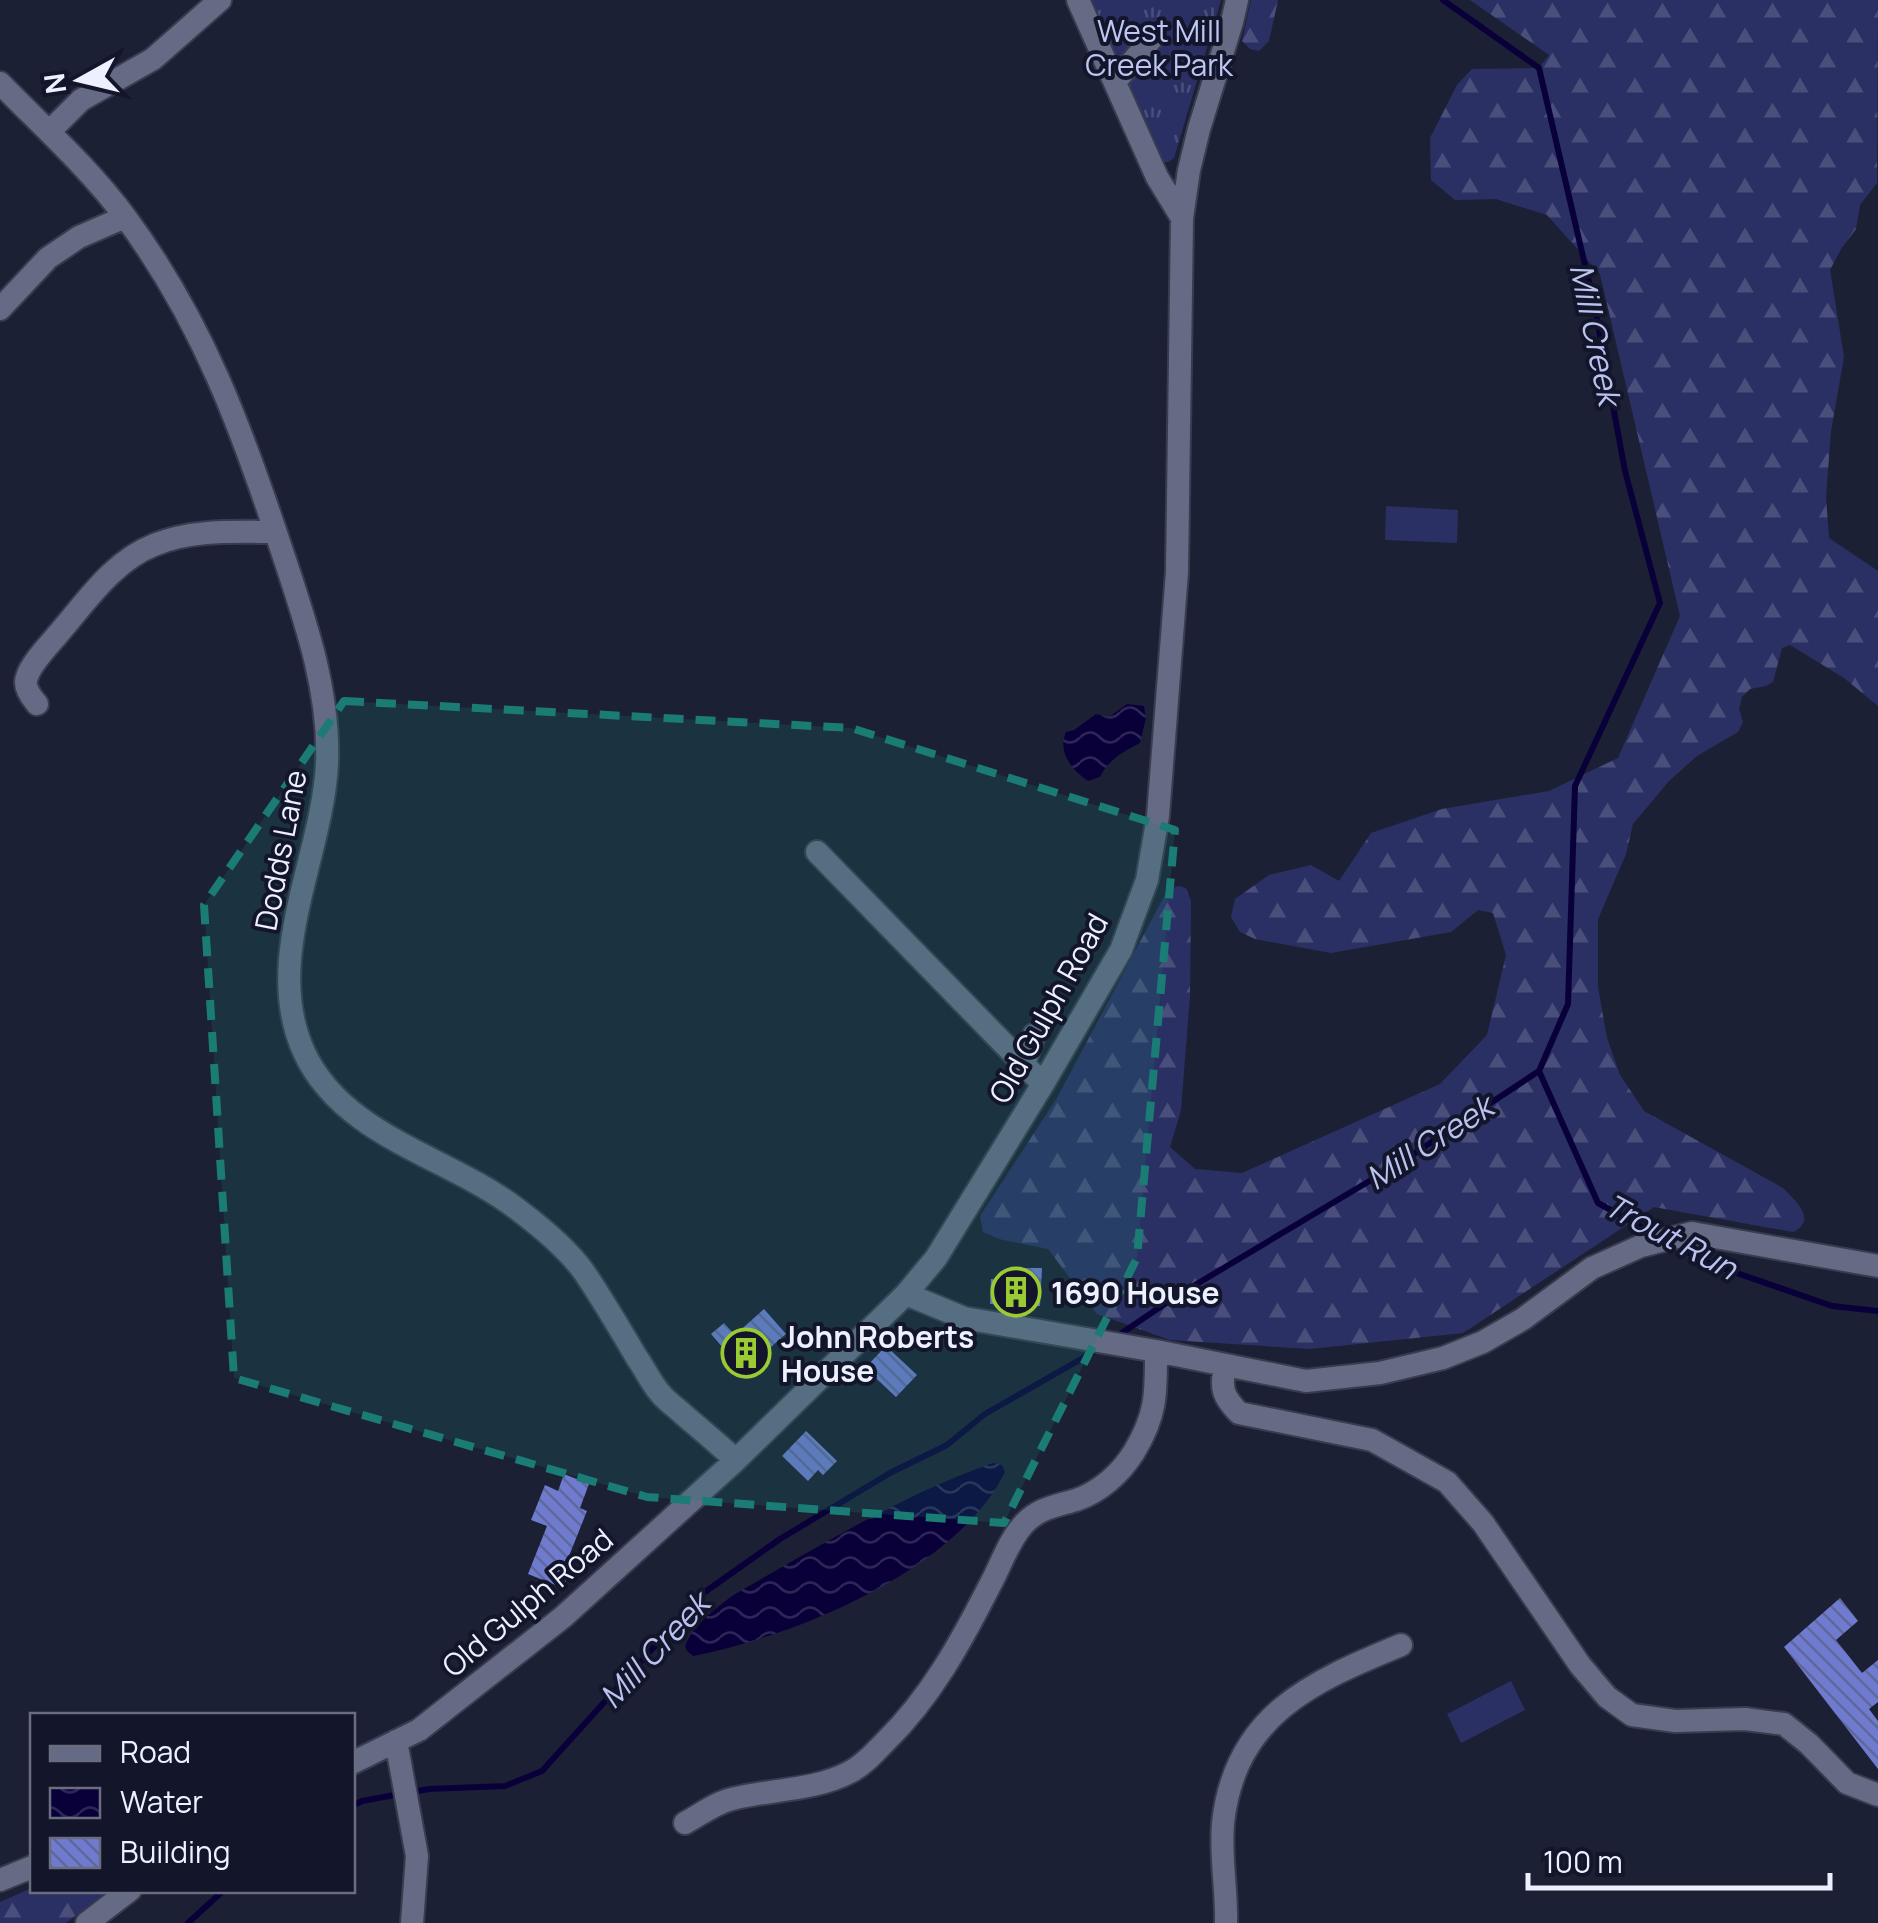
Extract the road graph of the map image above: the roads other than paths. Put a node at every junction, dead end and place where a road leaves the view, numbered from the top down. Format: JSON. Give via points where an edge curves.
{"nodes":[{"id":1,"x":220,"y":0,"type":"edge"},
{"id":2,"x":1078,"y":0,"type":"edge"},
{"id":3,"x":1237,"y":0,"type":"edge"},
{"id":4,"x":1153,"y":37,"type":"dead end"},
{"id":5,"x":1115,"y":82,"type":"junction"},
{"id":6,"x":0,"y":83,"type":"edge"},
{"id":7,"x":49,"y":132,"type":"junction"},
{"id":8,"x":126,"y":216,"type":"junction"},
{"id":9,"x":1182,"y":218,"type":"junction"},
{"id":10,"x":0,"y":309,"type":"edge"},
{"id":11,"x":276,"y":532,"type":"junction"},
{"id":12,"x":37,"y":704,"type":"dead end"},
{"id":13,"x":817,"y":852,"type":"dead end"},
{"id":14,"x":1034,"y":1035,"type":"dead end"},
{"id":15,"x":1024,"y":1064,"type":"junction"},
{"id":16,"x":1044,"y":1084,"type":"junction"},
{"id":17,"x":1878,"y":1266,"type":"edge"},
{"id":18,"x":906,"y":1294,"type":"junction"},
{"id":19,"x":1156,"y":1350,"type":"junction"},
{"id":20,"x":1225,"y":1366,"type":"junction"},
{"id":21,"x":736,"y":1460,"type":"junction"},
{"id":22,"x":1401,"y":1645,"type":"dead end"},
{"id":23,"x":396,"y":1741,"type":"junction"},
{"id":24,"x":355,"y":1762,"type":"edge"},
{"id":25,"x":1878,"y":1795,"type":"edge"},
{"id":26,"x":685,"y":1823,"type":"dead end"},
{"id":27,"x":30,"y":1868,"type":"edge"},
{"id":28,"x":0,"y":1880,"type":"edge"},
{"id":29,"x":126,"y":1893,"type":"edge"},
{"id":30,"x":87,"y":1923,"type":"edge"},
{"id":31,"x":412,"y":1923,"type":"edge"},
{"id":32,"x":1226,"y":1923,"type":"edge"}],
"edges":[{"from":1,"to":7,"type":"street","via":[[152,59],[81,100]]},
{"from":2,"to":5,"type":"street"},
{"from":3,"to":9,"type":"street","name":"Old Gulph Road"},
{"from":4,"to":5,"type":"street"},
{"from":5,"to":9,"type":"street"},
{"from":6,"to":7,"type":"street","name":"Dodds Lane"},
{"from":7,"to":8,"type":"street","name":"Dodds Lane"},
{"from":8,"to":10,"type":"street","via":[[48,258]]},
{"from":8,"to":11,"type":"street","name":"Dodds Lane","via":[[218,373]]},
{"from":9,"to":16,"type":"street","name":"Old Gulph Road","via":[[1177,572],[1158,816],[1146,880],[1121,950]]},
{"from":11,"to":12,"type":"street","via":[[211,532],[152,545],[127,560],[27,676]]},
{"from":11,"to":21,"type":"street","name":"Dodds Lane","via":[[308,633],[326,725],[324,804],[293,926],[290,965],[302,1049],[325,1086],[356,1116],[515,1207],[560,1245],[660,1394]]},
{"from":13,"to":15,"type":"street"},
{"from":14,"to":15,"type":"street"},
{"from":15,"to":16,"type":"street"},
{"from":16,"to":18,"type":"street","name":"Old Gulph Road","via":[[936,1258]]},
{"from":17,"to":20,"type":"street","via":[[1692,1233],[1592,1268],[1523,1319],[1443,1358],[1306,1381]]},
{"from":18,"to":19,"type":"street","via":[[964,1318]]},
{"from":18,"to":21,"type":"street","name":"Old Gulph Road"},
{"from":19,"to":20,"type":"street"},
{"from":19,"to":26,"type":"street","via":[[1156,1401],[1132,1456],[1095,1492],[1047,1507],[1021,1527],[939,1676],[897,1730],[851,1772],[730,1799]]},
{"from":20,"to":25,"type":"street","via":[[1225,1399],[1239,1413],[1372,1440],[1447,1482],[1483,1523],[1580,1665],[1632,1716],[1784,1724],[1847,1784]]},
{"from":21,"to":23,"type":"street","name":"Old Gulph Road","via":[[563,1616]]},
{"from":22,"to":32,"type":"street","via":[[1316,1682],[1285,1704],[1242,1758],[1223,1824]]},
{"from":23,"to":24,"type":"street","name":"Old Gulph Road"},
{"from":23,"to":31,"type":"street","via":[[417,1856]]},
{"from":27,"to":28,"type":"street"},
{"from":29,"to":30,"type":"street"}]}
